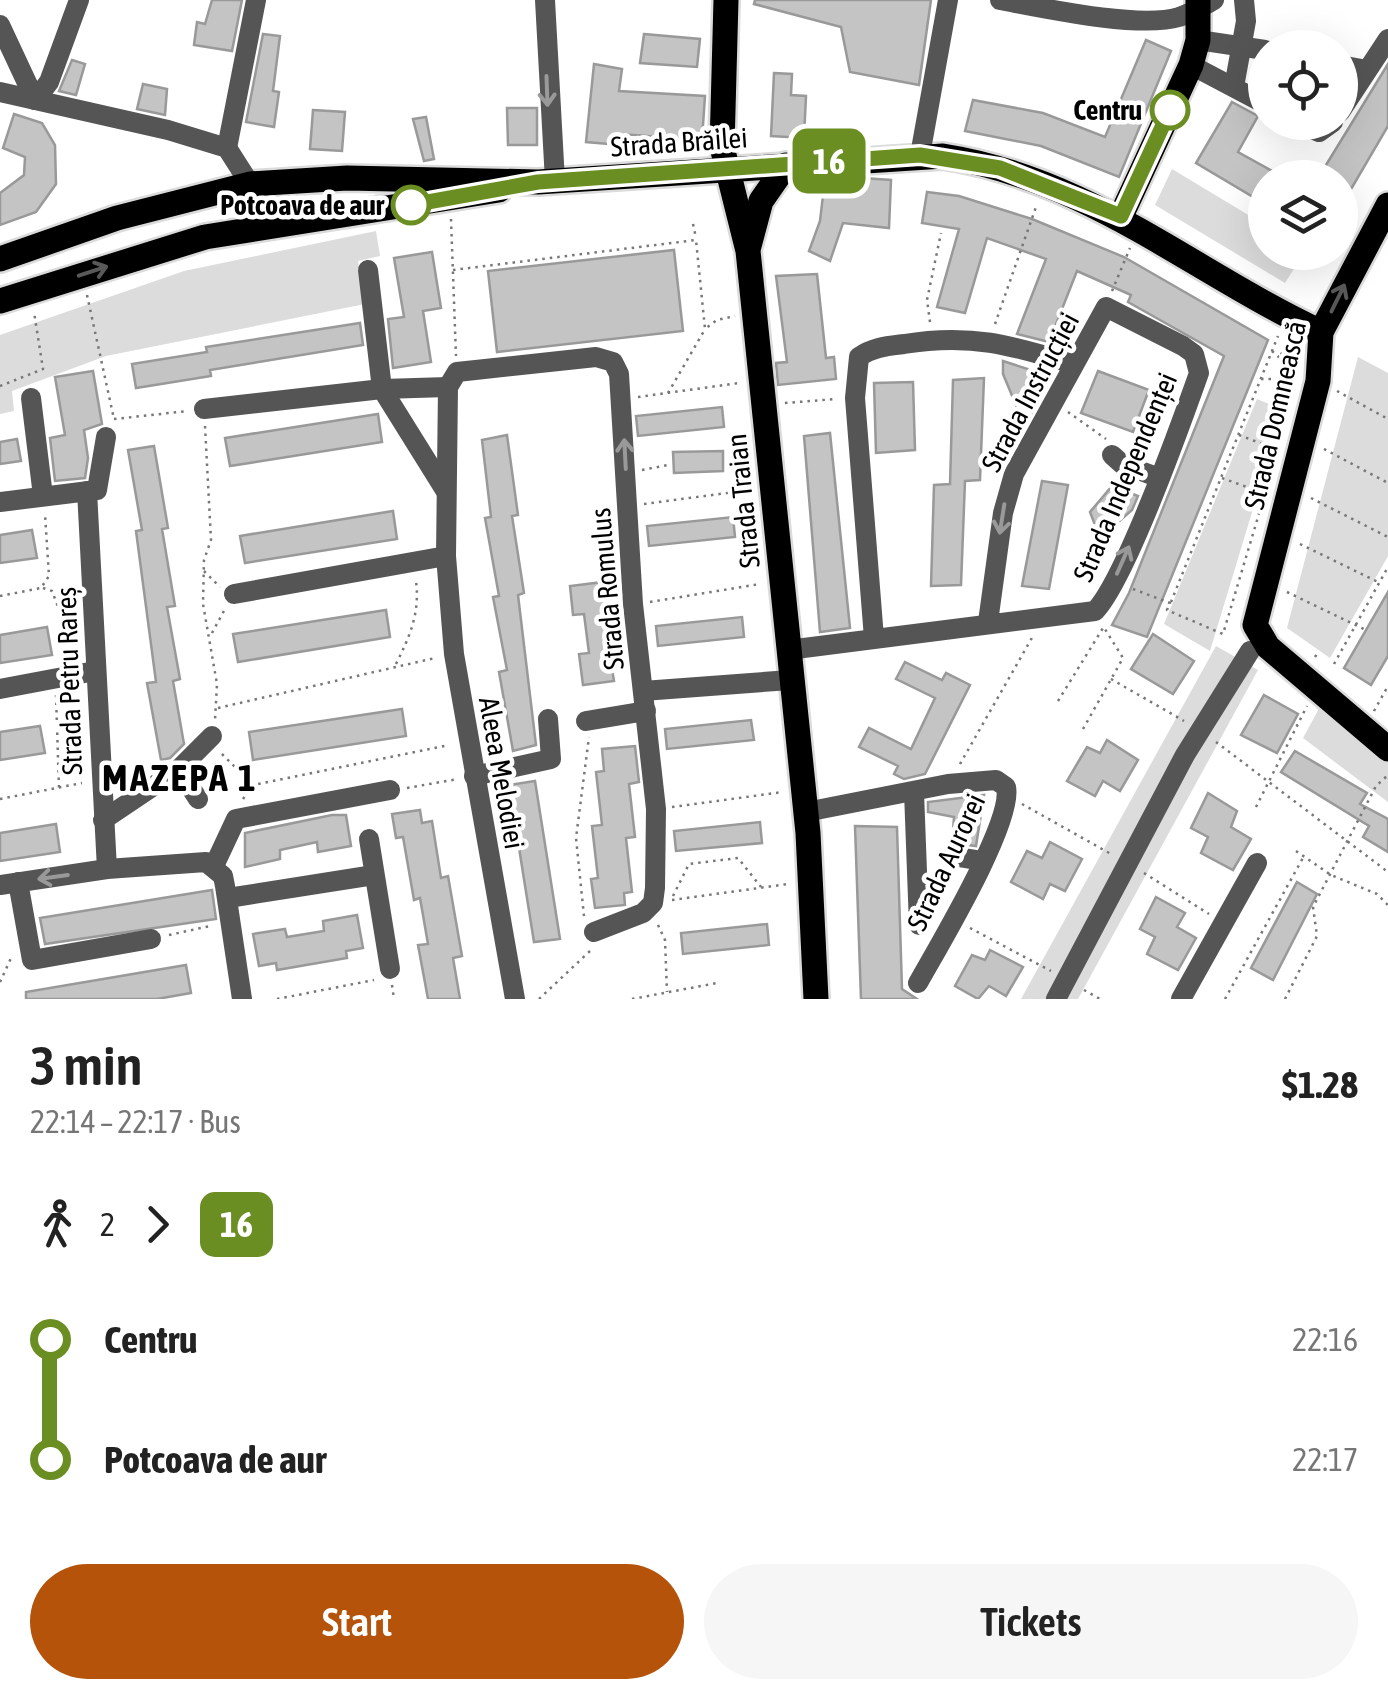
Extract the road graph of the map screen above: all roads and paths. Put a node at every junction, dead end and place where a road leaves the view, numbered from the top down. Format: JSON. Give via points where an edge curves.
{"nodes":[{"id":1,"x":79,"y":0,"type":"edge"},
{"id":2,"x":256,"y":0,"type":"edge"},
{"id":3,"x":544,"y":0,"type":"edge"},
{"id":4,"x":726,"y":0,"type":"edge"},
{"id":5,"x":948,"y":0,"type":"edge"},
{"id":6,"x":1000,"y":0,"type":"edge"},
{"id":7,"x":1244,"y":0,"type":"edge"},
{"id":8,"x":1204,"y":2,"type":"edge"},
{"id":9,"x":0,"y":25,"type":"edge"},
{"id":10,"x":1388,"y":39,"type":"edge"},
{"id":11,"x":1241,"y":46,"type":"junction"},
{"id":12,"x":1248,"y":47,"type":"edge"},
{"id":13,"x":1194,"y":52,"type":"junction"},
{"id":14,"x":1358,"y":68,"type":"edge"},
{"id":15,"x":1368,"y":70,"type":"junction"},
{"id":16,"x":1358,"y":85,"type":"edge"},
{"id":17,"x":1234,"y":87,"type":"junction"},
{"id":18,"x":1248,"y":95,"type":"edge"},
{"id":19,"x":1,"y":97,"type":"edge"},
{"id":20,"x":35,"y":100,"type":"junction"},
{"id":21,"x":227,"y":148,"type":"junction"},
{"id":22,"x":920,"y":155,"type":"junction"},
{"id":23,"x":786,"y":165,"type":"junction"},
{"id":24,"x":727,"y":168,"type":"junction"},
{"id":25,"x":546,"y":181,"type":"junction"},
{"id":26,"x":1045,"y":182,"type":"junction"},
{"id":27,"x":250,"y":184,"type":"junction"},
{"id":28,"x":450,"y":199,"type":"junction"},
{"id":29,"x":1388,"y":205,"type":"edge"},
{"id":30,"x":1130,"y":221,"type":"junction"},
{"id":31,"x":693,"y":224,"type":"dead end"},
{"id":32,"x":258,"y":226,"type":"junction"},
{"id":33,"x":942,"y":233,"type":"dead end"},
{"id":34,"x":696,"y":240,"type":"junction"},
{"id":35,"x":748,"y":251,"type":"junction"},
{"id":36,"x":0,"y":260,"type":"edge"},
{"id":37,"x":368,"y":270,"type":"dead end"},
{"id":38,"x":453,"y":270,"type":"junction"},
{"id":39,"x":82,"y":274,"type":"junction"},
{"id":40,"x":31,"y":290,"type":"junction"},
{"id":41,"x":0,"y":301,"type":"edge"},
{"id":42,"x":1106,"y":307,"type":"junction"},
{"id":43,"x":732,"y":317,"type":"dead end"},
{"id":44,"x":1287,"y":327,"type":"junction"},
{"id":45,"x":705,"y":329,"type":"junction"},
{"id":46,"x":931,"y":330,"type":"junction"},
{"id":47,"x":1321,"y":332,"type":"junction"},
{"id":48,"x":990,"y":340,"type":"junction"},
{"id":49,"x":1272,"y":352,"type":"junction"},
{"id":50,"x":1280,"y":357,"type":"junction"},
{"id":51,"x":1073,"y":364,"type":"junction"},
{"id":52,"x":452,"y":380,"type":"junction"},
{"id":53,"x":1261,"y":380,"type":"junction"},
{"id":54,"x":1307,"y":380,"type":"junction"},
{"id":55,"x":738,"y":384,"type":"dead end"},
{"id":56,"x":0,"y":386,"type":"edge"},
{"id":57,"x":382,"y":389,"type":"junction"},
{"id":58,"x":668,"y":394,"type":"junction"},
{"id":59,"x":31,"y":398,"type":"dead end"},
{"id":60,"x":622,"y":398,"type":"junction"},
{"id":61,"x":855,"y":398,"type":"junction"},
{"id":62,"x":1291,"y":398,"type":"dead end"},
{"id":63,"x":1054,"y":404,"type":"junction"},
{"id":64,"x":763,"y":405,"type":"junction"},
{"id":65,"x":204,"y":410,"type":"junction"},
{"id":66,"x":1388,"y":418,"type":"edge"},
{"id":67,"x":1238,"y":434,"type":"junction"},
{"id":68,"x":106,"y":437,"type":"dead end"},
{"id":69,"x":1300,"y":452,"type":"junction"},
{"id":70,"x":1112,"y":455,"type":"joint"},
{"id":71,"x":668,"y":465,"type":"dead end"},
{"id":72,"x":626,"y":473,"type":"junction"},
{"id":73,"x":1157,"y":477,"type":"junction"},
{"id":74,"x":1220,"y":477,"type":"junction"},
{"id":75,"x":1388,"y":482,"type":"edge"},
{"id":76,"x":749,"y":490,"type":"dead end"},
{"id":77,"x":92,"y":491,"type":"junction"},
{"id":78,"x":446,"y":492,"type":"junction"},
{"id":79,"x":43,"y":496,"type":"junction"},
{"id":80,"x":1288,"y":498,"type":"junction"},
{"id":81,"x":0,"y":502,"type":"edge"},
{"id":82,"x":628,"y":505,"type":"junction"},
{"id":83,"x":1388,"y":536,"type":"edge"},
{"id":84,"x":1298,"y":543,"type":"dead end"},
{"id":85,"x":446,"y":556,"type":"junction"},
{"id":86,"x":413,"y":562,"type":"junction"},
{"id":87,"x":1388,"y":566,"type":"edge"},
{"id":88,"x":1114,"y":580,"type":"junction"},
{"id":89,"x":1379,"y":582,"type":"junction"},
{"id":90,"x":759,"y":584,"type":"dead end"},
{"id":91,"x":42,"y":588,"type":"junction"},
{"id":92,"x":1286,"y":591,"type":"dead end"},
{"id":93,"x":234,"y":594,"type":"dead end"},
{"id":94,"x":0,"y":596,"type":"edge"},
{"id":95,"x":634,"y":604,"type":"junction"},
{"id":96,"x":1170,"y":604,"type":"junction"},
{"id":97,"x":1044,"y":618,"type":"junction"},
{"id":98,"x":1099,"y":619,"type":"junction"},
{"id":99,"x":988,"y":622,"type":"junction"},
{"id":100,"x":1356,"y":625,"type":"junction"},
{"id":101,"x":1366,"y":630,"type":"dead end"},
{"id":102,"x":874,"y":638,"type":"junction"},
{"id":103,"x":1259,"y":649,"type":"junction"},
{"id":104,"x":788,"y":650,"type":"junction"},
{"id":105,"x":1319,"y":651,"type":"dead end"},
{"id":106,"x":454,"y":654,"type":"junction"},
{"id":107,"x":1315,"y":658,"type":"dead end"},
{"id":108,"x":1334,"y":664,"type":"dead end"},
{"id":109,"x":395,"y":665,"type":"junction"},
{"id":110,"x":95,"y":671,"type":"junction"},
{"id":111,"x":64,"y":677,"type":"junction"},
{"id":112,"x":790,"y":680,"type":"junction"},
{"id":113,"x":1388,"y":686,"type":"edge"},
{"id":114,"x":0,"y":689,"type":"edge"},
{"id":115,"x":1316,"y":690,"type":"junction"},
{"id":116,"x":644,"y":701,"type":"junction"},
{"id":117,"x":1058,"y":701,"type":"dead end"},
{"id":118,"x":217,"y":708,"type":"junction"},
{"id":119,"x":548,"y":719,"type":"dead end"},
{"id":120,"x":586,"y":721,"type":"joint"},
{"id":121,"x":1083,"y":729,"type":"dead end"},
{"id":122,"x":1364,"y":729,"type":"junction"},
{"id":123,"x":212,"y":736,"type":"junction"},
{"id":124,"x":468,"y":742,"type":"junction"},
{"id":125,"x":1388,"y":750,"type":"edge"},
{"id":126,"x":179,"y":769,"type":"junction"},
{"id":127,"x":1388,"y":775,"type":"edge"},
{"id":128,"x":474,"y":776,"type":"junction"},
{"id":129,"x":100,"y":778,"type":"junction"},
{"id":130,"x":1267,"y":778,"type":"junction"},
{"id":131,"x":948,"y":784,"type":"junction"},
{"id":132,"x":254,"y":785,"type":"junction"},
{"id":133,"x":59,"y":788,"type":"junction"},
{"id":134,"x":390,"y":790,"type":"joint"},
{"id":135,"x":779,"y":792,"type":"dead end"},
{"id":136,"x":914,"y":792,"type":"junction"},
{"id":137,"x":0,"y":800,"type":"edge"},
{"id":138,"x":198,"y":800,"type":"dead end"},
{"id":139,"x":1256,"y":807,"type":"dead end"},
{"id":140,"x":656,"y":809,"type":"junction"},
{"id":141,"x":806,"y":812,"type":"junction"},
{"id":142,"x":236,"y":819,"type":"junction"},
{"id":143,"x":104,"y":820,"type":"junction"},
{"id":144,"x":369,"y":839,"type":"dead end"},
{"id":145,"x":1344,"y":841,"type":"junction"},
{"id":146,"x":1296,"y":850,"type":"dead end"},
{"id":147,"x":1304,"y":856,"type":"junction"},
{"id":148,"x":958,"y":857,"type":"dead end"},
{"id":149,"x":982,"y":861,"type":"junction"},
{"id":150,"x":1258,"y":863,"type":"dead end"},
{"id":151,"x":214,"y":866,"type":"junction"},
{"id":152,"x":107,"y":869,"type":"junction"},
{"id":153,"x":1388,"y":872,"type":"edge"},
{"id":154,"x":374,"y":875,"type":"junction"},
{"id":155,"x":1331,"y":876,"type":"junction"},
{"id":156,"x":9,"y":884,"type":"edge"},
{"id":157,"x":788,"y":884,"type":"dead end"},
{"id":158,"x":762,"y":888,"type":"junction"},
{"id":159,"x":228,"y":898,"type":"junction"},
{"id":160,"x":653,"y":902,"type":"junction"},
{"id":161,"x":1388,"y":904,"type":"edge"},
{"id":162,"x":952,"y":919,"type":"junction"},
{"id":163,"x":232,"y":922,"type":"junction"},
{"id":164,"x":919,"y":924,"type":"dead end"},
{"id":165,"x":594,"y":932,"type":"junction"},
{"id":166,"x":151,"y":939,"type":"joint"},
{"id":167,"x":391,"y":972,"type":"joint"},
{"id":168,"x":1066,"y":980,"type":"junction"},
{"id":169,"x":717,"y":983,"type":"dead end"},
{"id":170,"x":918,"y":983,"type":"dead end"},
{"id":171,"x":667,"y":992,"type":"junction"},
{"id":172,"x":242,"y":999,"type":"edge"},
{"id":173,"x":278,"y":999,"type":"edge"},
{"id":174,"x":515,"y":999,"type":"edge"},
{"id":175,"x":539,"y":999,"type":"edge"},
{"id":176,"x":632,"y":999,"type":"edge"},
{"id":177,"x":816,"y":999,"type":"edge"},
{"id":178,"x":1056,"y":999,"type":"edge"},
{"id":179,"x":1100,"y":999,"type":"edge"},
{"id":180,"x":1181,"y":999,"type":"edge"},
{"id":181,"x":1225,"y":999,"type":"edge"},
{"id":182,"x":1284,"y":999,"type":"edge"}],
"edges":[{"from":1,"to":20,"type":"street","via":[[49,82]]},
{"from":2,"to":21,"type":"street"},
{"from":3,"to":25,"type":"street","one_way":true},
{"from":4,"to":24,"type":"main road","name":"Strada Traian","via":[[721,128]]},
{"from":5,"to":22,"type":"street"},
{"from":6,"to":8,"type":"street","via":[[1154,19],[1177,18]]},
{"from":7,"to":11,"type":"street"},
{"from":8,"to":13,"type":"main road"},
{"from":9,"to":20,"type":"street"},
{"from":10,"to":15,"type":"street"},
{"from":11,"to":12,"type":"street"},
{"from":11,"to":13,"type":"street"},
{"from":11,"to":17,"type":"street"},
{"from":13,"to":17,"type":"street"},
{"from":13,"to":30,"type":"main road"},
{"from":14,"to":15,"type":"street"},
{"from":15,"to":16,"type":"street"},
{"from":17,"to":18,"type":"street"},
{"from":19,"to":20,"type":"street"},
{"from":20,"to":21,"type":"street"},
{"from":21,"to":27,"type":"street"},
{"from":22,"to":23,"type":"main road","name":"Strada Brăilei"},
{"from":22,"to":26,"type":"main road","name":"Strada Brăilei","via":[[971,160]]},
{"from":23,"to":24,"type":"main road","name":"Strada Brăilei"},
{"from":23,"to":35,"type":"main road","via":[[760,201]]},
{"from":24,"to":25,"type":"main road","name":"Strada Brăilei"},
{"from":24,"to":35,"type":"main road","name":"Strada Traian"},
{"from":25,"to":27,"type":"main road","name":"Strada Brăilei","via":[[423,177]]},
{"from":25,"to":28,"type":"main road","name":"Strada Brăilei"},
{"from":26,"to":30,"type":"main road","name":"Strada Brăilei"},
{"from":26,"to":48,"type":"path"},
{"from":27,"to":32,"type":"street"},
{"from":27,"to":36,"type":"main road","name":"Strada Brăilei","via":[[117,218]]},
{"from":28,"to":32,"type":"main road","name":"Strada Brăilei"},
{"from":28,"to":38,"type":"path"},
{"from":47,"to":29,"type":"main road","name":"Strada Domnească","one_way":true},
{"from":30,"to":42,"type":"path"},
{"from":30,"to":44,"type":"main road","name":"Strada Brăilei"},
{"from":31,"to":34,"type":"path"},
{"from":39,"to":32,"type":"main road","name":"Strada Brăilei","one_way":true},
{"from":33,"to":46,"type":"path","via":[[927,300]]},
{"from":34,"to":38,"type":"path"},
{"from":34,"to":45,"type":"path"},
{"from":35,"to":64,"type":"main road","name":"Strada Traian"},
{"from":37,"to":57,"type":"street"},
{"from":38,"to":52,"type":"path"},
{"from":39,"to":40,"type":"main road","name":"Strada Brăilei"},
{"from":39,"to":65,"type":"path","via":[[114,419]]},
{"from":40,"to":41,"type":"main road","name":"Strada Brăilei"},
{"from":40,"to":56,"type":"path","via":[[43,369]]},
{"from":42,"to":51,"type":"street","name":"Strada Instrucției"},
{"from":42,"to":73,"type":"street","name":"Strada Independenței","via":[[1184,346],[1198,364]]},
{"from":43,"to":45,"type":"path"},
{"from":44,"to":47,"type":"main road","name":"Strada Brăilei"},
{"from":44,"to":49,"type":"path"},
{"from":44,"to":50,"type":"path"},
{"from":45,"to":58,"type":"path"},
{"from":46,"to":48,"type":"street"},
{"from":46,"to":61,"type":"street","via":[[860,356]]},
{"from":47,"to":54,"type":"main road","name":"Strada Domnească"},
{"from":48,"to":51,"type":"street"},
{"from":49,"to":50,"type":"path"},
{"from":49,"to":53,"type":"path"},
{"from":50,"to":54,"type":"path"},
{"from":51,"to":63,"type":"street","name":"Strada Instrucției"},
{"from":52,"to":57,"type":"street"},
{"from":52,"to":60,"type":"street","name":"Strada Romulus","via":[[606,358],[617,367]]},
{"from":52,"to":78,"type":"street","name":"Aleea Melodiei"},
{"from":53,"to":54,"type":"path"},
{"from":53,"to":67,"type":"path"},
{"from":54,"to":62,"type":"path"},
{"from":54,"to":66,"type":"path"},
{"from":54,"to":69,"type":"main road","name":"Strada Domnească"},
{"from":55,"to":58,"type":"path"},
{"from":57,"to":65,"type":"street"},
{"from":57,"to":78,"type":"street"},
{"from":58,"to":60,"type":"path"},
{"from":59,"to":79,"type":"street"},
{"from":72,"to":60,"type":"street","name":"Strada Romulus","one_way":true},
{"from":61,"to":64,"type":"path"},
{"from":61,"to":102,"type":"street"},
{"from":63,"to":70,"type":"path","via":[[1101,433]]},
{"from":63,"to":99,"type":"street","name":"Strada Instrucției","one_way":true,"via":[[1006,498]]},
{"from":64,"to":104,"type":"main road","name":"Strada Traian"},
{"from":65,"to":118,"type":"path","via":[[212,540],[204,560],[203,604]]},
{"from":67,"to":69,"type":"path"},
{"from":67,"to":74,"type":"path"},
{"from":68,"to":77,"type":"street","name":"Strada Petru Rareș"},
{"from":69,"to":75,"type":"path"},
{"from":69,"to":80,"type":"main road","name":"Strada Domnească"},
{"from":69,"to":80,"type":"path"},
{"from":70,"to":73,"type":"street"},
{"from":71,"to":72,"type":"path"},
{"from":72,"to":82,"type":"street","name":"Strada Romulus"},
{"from":88,"to":73,"type":"street","name":"Strada Independenței","one_way":true},
{"from":74,"to":80,"type":"path"},
{"from":74,"to":96,"type":"path"},
{"from":76,"to":82,"type":"path"},
{"from":77,"to":79,"type":"street"},
{"from":77,"to":110,"type":"street","name":"Strada Petru Rareș"},
{"from":78,"to":85,"type":"street","name":"Aleea Melodiei"},
{"from":79,"to":81,"type":"street"},
{"from":79,"to":91,"type":"path","via":[[50,554]]},
{"from":80,"to":83,"type":"path"},
{"from":80,"to":96,"type":"path","via":[[1223,634],[1168,610]]},
{"from":80,"to":103,"type":"main road","name":"Strada Domnească","via":[[1255,626]]},
{"from":82,"to":95,"type":"street","name":"Strada Romulus"},
{"from":84,"to":89,"type":"path"},
{"from":85,"to":86,"type":"street"},
{"from":85,"to":106,"type":"street","name":"Aleea Melodiei"},
{"from":86,"to":93,"type":"street"},
{"from":86,"to":109,"type":"path","via":[[418,601]]},
{"from":87,"to":89,"type":"path"},
{"from":88,"to":96,"type":"path"},
{"from":88,"to":98,"type":"street","name":"Strada Independenței"},
{"from":89,"to":100,"type":"path"},
{"from":90,"to":95,"type":"path"},
{"from":91,"to":94,"type":"path"},
{"from":91,"to":111,"type":"path","via":[[52,591],[70,638]]},
{"from":92,"to":100,"type":"path"},
{"from":95,"to":116,"type":"street","name":"Strada Romulus"},
{"from":97,"to":98,"type":"street","name":"Strada Independenței"},
{"from":97,"to":99,"type":"street","name":"Strada Independenței"},
{"from":97,"to":131,"type":"path"},
{"from":98,"to":117,"type":"path"},
{"from":98,"to":121,"type":"path","via":[[1123,658]]},
{"from":99,"to":102,"type":"street","name":"Strada Independenței"},
{"from":100,"to":101,"type":"path"},
{"from":100,"to":108,"type":"path"},
{"from":102,"to":104,"type":"street","name":"Strada Independenței"},
{"from":103,"to":115,"type":"main road"},
{"from":103,"to":168,"type":"street","via":[[1185,755]]},
{"from":104,"to":112,"type":"main road","name":"Strada Traian"},
{"from":105,"to":107,"type":"path"},
{"from":106,"to":109,"type":"path"},
{"from":106,"to":124,"type":"street","name":"Aleea Melodiei"},
{"from":109,"to":118,"type":"path"},
{"from":110,"to":111,"type":"street"},
{"from":110,"to":129,"type":"street","name":"Strada Petru Rareș"},
{"from":111,"to":114,"type":"street"},
{"from":111,"to":133,"type":"path"},
{"from":112,"to":116,"type":"street"},
{"from":112,"to":141,"type":"main road","name":"Strada Traian"},
{"from":113,"to":122,"type":"path"},
{"from":115,"to":122,"type":"main road"},
{"from":115,"to":130,"type":"path"},
{"from":116,"to":120,"type":"street"},
{"from":116,"to":140,"type":"street","name":"Strada Romulus"},
{"from":118,"to":123,"type":"path"},
{"from":119,"to":128,"type":"street","via":[[552,760]]},
{"from":120,"to":165,"type":"path","via":[[591,746],[576,838],[582,915]]},
{"from":122,"to":125,"type":"main road"},
{"from":123,"to":126,"type":"street"},
{"from":123,"to":132,"type":"path"},
{"from":124,"to":128,"type":"street","name":"Aleea Melodiei"},
{"from":124,"to":132,"type":"path"},
{"from":126,"to":138,"type":"street"},
{"from":126,"to":143,"type":"street"},
{"from":127,"to":145,"type":"path"},
{"from":128,"to":134,"type":"path"},
{"from":128,"to":174,"type":"street","name":"Aleea Melodiei"},
{"from":129,"to":133,"type":"path"},
{"from":129,"to":143,"type":"street","name":"Strada Petru Rareș"},
{"from":130,"to":139,"type":"path"},
{"from":130,"to":145,"type":"path"},
{"from":131,"to":136,"type":"street","name":"Strada Aurorei"},
{"from":131,"to":149,"type":"street","name":"Strada Aurorei","via":[[996,780],[1006,787],[1009,799]]},
{"from":132,"to":142,"type":"path"},
{"from":133,"to":137,"type":"path"},
{"from":134,"to":142,"type":"street"},
{"from":135,"to":140,"type":"path"},
{"from":136,"to":141,"type":"street","name":"Strada Aurorei"},
{"from":136,"to":164,"type":"street"},
{"from":140,"to":160,"type":"street","name":"Strada Romulus"},
{"from":141,"to":177,"type":"main road","name":"Strada Traian"},
{"from":142,"to":151,"type":"street"},
{"from":143,"to":152,"type":"street","name":"Strada Petru Rareș"},
{"from":144,"to":154,"type":"street"},
{"from":145,"to":153,"type":"path"},
{"from":145,"to":155,"type":"path"},
{"from":146,"to":147,"type":"path"},
{"from":147,"to":155,"type":"path"},
{"from":147,"to":181,"type":"path"},
{"from":148,"to":149,"type":"street"},
{"from":149,"to":162,"type":"street","name":"Strada Aurorei"},
{"from":150,"to":180,"type":"street"},
{"from":151,"to":152,"type":"street"},
{"from":151,"to":159,"type":"street"},
{"from":152,"to":156,"type":"street","one_way":true},
{"from":154,"to":159,"type":"street"},
{"from":154,"to":167,"type":"street"},
{"from":155,"to":161,"type":"path"},
{"from":155,"to":182,"type":"path","via":[[1313,908],[1316,936]]},
{"from":156,"to":166,"type":"street","via":[[32,960]]},
{"from":157,"to":158,"type":"path"},
{"from":158,"to":158,"type":"path","via":[[738,858],[689,864],[670,901]]},
{"from":159,"to":163,"type":"street"},
{"from":160,"to":165,"type":"street","via":[[627,922]]},
{"from":160,"to":171,"type":"path","via":[[666,940]]},
{"from":162,"to":168,"type":"path"},
{"from":162,"to":170,"type":"street","name":"Strada Aurorei"},
{"from":163,"to":166,"type":"path"},
{"from":163,"to":172,"type":"street"},
{"from":165,"to":175,"type":"path","via":[[589,956]]},
{"from":167,"to":173,"type":"path"},
{"from":168,"to":178,"type":"street"},
{"from":168,"to":179,"type":"path"},
{"from":169,"to":171,"type":"path"},
{"from":171,"to":176,"type":"path"}]}
